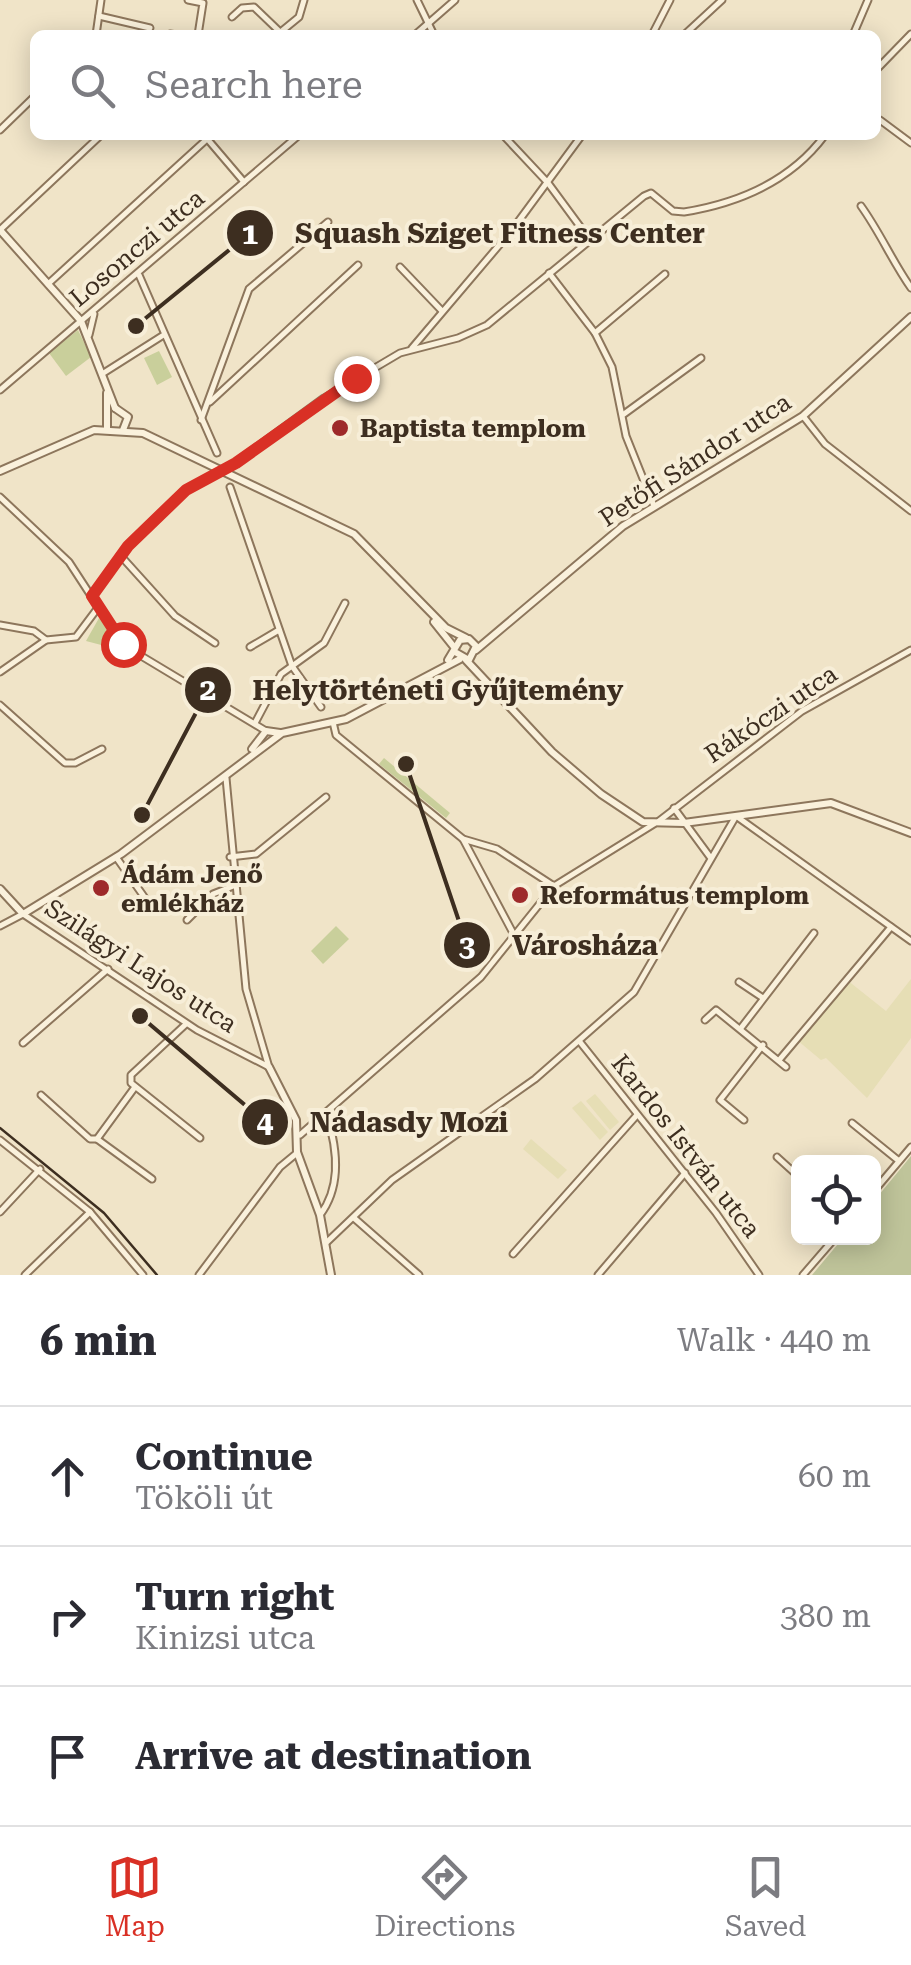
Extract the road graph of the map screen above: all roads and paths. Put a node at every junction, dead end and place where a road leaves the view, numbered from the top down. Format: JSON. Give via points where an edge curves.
{"nodes":[{"id":1,"x":101,"y":0,"type":"edge"},
{"id":2,"x":188,"y":0,"type":"edge"},
{"id":3,"x":304,"y":0,"type":"edge"},
{"id":4,"x":417,"y":0,"type":"edge"},
{"id":5,"x":455,"y":0,"type":"edge"},
{"id":6,"x":670,"y":0,"type":"edge"},
{"id":7,"x":722,"y":0,"type":"edge"},
{"id":8,"x":868,"y":0,"type":"edge"},
{"id":9,"x":203,"y":1,"type":"edge"},
{"id":10,"x":98,"y":16,"type":"junction"},
{"id":11,"x":232,"y":17,"type":"dead end"},
{"id":12,"x":429,"y":24,"type":"junction"},
{"id":13,"x":150,"y":28,"type":"dead end"},
{"id":14,"x":97,"y":30,"type":"edge"},
{"id":15,"x":199,"y":30,"type":"edge"},
{"id":16,"x":275,"y":30,"type":"edge"},
{"id":17,"x":282,"y":30,"type":"edge"},
{"id":18,"x":421,"y":30,"type":"edge"},
{"id":19,"x":432,"y":30,"type":"edge"},
{"id":20,"x":655,"y":30,"type":"edge"},
{"id":21,"x":689,"y":30,"type":"edge"},
{"id":22,"x":855,"y":30,"type":"edge"},
{"id":23,"x":911,"y":34,"type":"edge"},
{"id":24,"x":881,"y":65,"type":"edge"},
{"id":25,"x":30,"y":101,"type":"edge"},
{"id":26,"x":881,"y":121,"type":"edge"},
{"id":27,"x":0,"y":130,"type":"edge"},
{"id":28,"x":97,"y":140,"type":"edge"},
{"id":29,"x":203,"y":140,"type":"edge"},
{"id":30,"x":209,"y":140,"type":"edge"},
{"id":31,"x":292,"y":140,"type":"edge"},
{"id":32,"x":508,"y":140,"type":"edge"},
{"id":33,"x":578,"y":140,"type":"edge"},
{"id":34,"x":822,"y":140,"type":"edge"},
{"id":35,"x":911,"y":143,"type":"edge"},
{"id":36,"x":244,"y":182,"type":"junction"},
{"id":37,"x":548,"y":183,"type":"junction"},
{"id":38,"x":862,"y":206,"type":"dead end"},
{"id":39,"x":328,"y":222,"type":"dead end"},
{"id":40,"x":0,"y":230,"type":"edge"},
{"id":41,"x":590,"y":240,"type":"junction"},
{"id":42,"x":358,"y":265,"type":"dead end"},
{"id":43,"x":400,"y":267,"type":"dead end"},
{"id":44,"x":548,"y":273,"type":"junction"},
{"id":45,"x":665,"y":274,"type":"dead end"},
{"id":46,"x":139,"y":275,"type":"junction"},
{"id":47,"x":48,"y":284,"type":"junction"},
{"id":48,"x":911,"y":288,"type":"edge"},
{"id":49,"x":442,"y":311,"type":"junction"},
{"id":50,"x":94,"y":314,"type":"junction"},
{"id":51,"x":911,"y":317,"type":"edge"},
{"id":52,"x":78,"y":324,"type":"junction"},
{"id":53,"x":595,"y":334,"type":"junction"},
{"id":54,"x":89,"y":335,"type":"junction"},
{"id":55,"x":164,"y":335,"type":"junction"},
{"id":56,"x":412,"y":348,"type":"junction"},
{"id":57,"x":701,"y":358,"type":"dead end"},
{"id":58,"x":102,"y":374,"type":"junction"},
{"id":59,"x":0,"y":390,"type":"edge"},
{"id":60,"x":208,"y":404,"type":"junction"},
{"id":61,"x":109,"y":414,"type":"junction"},
{"id":62,"x":624,"y":414,"type":"junction"},
{"id":63,"x":803,"y":416,"type":"junction"},
{"id":64,"x":201,"y":420,"type":"junction"},
{"id":65,"x":128,"y":421,"type":"junction"},
{"id":66,"x":109,"y":430,"type":"junction"},
{"id":67,"x":124,"y":430,"type":"junction"},
{"id":68,"x":85,"y":434,"type":"junction"},
{"id":69,"x":152,"y":437,"type":"junction"},
{"id":70,"x":217,"y":454,"type":"dead end"},
{"id":71,"x":223,"y":470,"type":"junction"},
{"id":72,"x":0,"y":471,"type":"edge"},
{"id":73,"x":230,"y":487,"type":"dead end"},
{"id":74,"x":0,"y":497,"type":"edge"},
{"id":75,"x":654,"y":506,"type":"junction"},
{"id":76,"x":911,"y":511,"type":"edge"},
{"id":77,"x":120,"y":555,"type":"junction"},
{"id":78,"x":92,"y":596,"type":"junction"},
{"id":79,"x":345,"y":603,"type":"dead end"},
{"id":80,"x":422,"y":605,"type":"junction"},
{"id":81,"x":98,"y":608,"type":"junction"},
{"id":82,"x":0,"y":625,"type":"edge"},
{"id":83,"x":279,"y":630,"type":"junction"},
{"id":84,"x":496,"y":632,"type":"junction"},
{"id":85,"x":468,"y":639,"type":"junction"},
{"id":86,"x":46,"y":640,"type":"junction"},
{"id":87,"x":215,"y":643,"type":"dead end"},
{"id":88,"x":250,"y":647,"type":"dead end"},
{"id":89,"x":911,"y":650,"type":"edge"},
{"id":90,"x":476,"y":651,"type":"junction"},
{"id":91,"x":459,"y":655,"type":"junction"},
{"id":92,"x":292,"y":666,"type":"junction"},
{"id":93,"x":0,"y":672,"type":"edge"},
{"id":94,"x":495,"y":688,"type":"junction"},
{"id":95,"x":0,"y":705,"type":"edge"},
{"id":96,"x":321,"y":707,"type":"dead end"},
{"id":97,"x":333,"y":722,"type":"junction"},
{"id":98,"x":255,"y":723,"type":"junction"},
{"id":99,"x":266,"y":730,"type":"junction"},
{"id":100,"x":282,"y":733,"type":"junction"},
{"id":101,"x":102,"y":749,"type":"dead end"},
{"id":102,"x":246,"y":758,"type":"junction"},
{"id":103,"x":226,"y":778,"type":"junction"},
{"id":104,"x":326,"y":798,"type":"dead end"},
{"id":105,"x":674,"y":808,"type":"junction"},
{"id":106,"x":736,"y":816,"type":"junction"},
{"id":107,"x":656,"y":822,"type":"junction"},
{"id":108,"x":684,"y":823,"type":"junction"},
{"id":109,"x":911,"y":833,"type":"edge"},
{"id":110,"x":463,"y":839,"type":"junction"},
{"id":111,"x":710,"y":857,"type":"junction"},
{"id":112,"x":116,"y":858,"type":"junction"},
{"id":113,"x":230,"y":858,"type":"junction"},
{"id":114,"x":236,"y":885,"type":"junction"},
{"id":115,"x":554,"y":886,"type":"junction"},
{"id":116,"x":0,"y":888,"type":"edge"},
{"id":117,"x":152,"y":908,"type":"dead end"},
{"id":118,"x":23,"y":914,"type":"junction"},
{"id":119,"x":187,"y":920,"type":"dead end"},
{"id":120,"x":0,"y":926,"type":"edge"},
{"id":121,"x":891,"y":927,"type":"junction"},
{"id":122,"x":513,"y":933,"type":"junction"},
{"id":123,"x":814,"y":933,"type":"dead end"},
{"id":124,"x":911,"y":941,"type":"edge"},
{"id":125,"x":108,"y":969,"type":"junction"},
{"id":126,"x":738,"y":982,"type":"dead end"},
{"id":127,"x":763,"y":998,"type":"junction"},
{"id":128,"x":705,"y":1020,"type":"dead end"},
{"id":129,"x":186,"y":1023,"type":"junction"},
{"id":130,"x":741,"y":1028,"type":"junction"},
{"id":131,"x":580,"y":1042,"type":"junction"},
{"id":132,"x":23,"y":1043,"type":"dead end"},
{"id":133,"x":763,"y":1045,"type":"junction"},
{"id":134,"x":263,"y":1048,"type":"junction"},
{"id":135,"x":254,"y":1059,"type":"junction"},
{"id":136,"x":780,"y":1059,"type":"junction"},
{"id":137,"x":269,"y":1067,"type":"junction"},
{"id":138,"x":786,"y":1067,"type":"dead end"},
{"id":139,"x":135,"y":1088,"type":"junction"},
{"id":140,"x":41,"y":1095,"type":"dead end"},
{"id":141,"x":326,"y":1113,"type":"junction"},
{"id":142,"x":636,"y":1115,"type":"junction"},
{"id":143,"x":744,"y":1120,"type":"dead end"},
{"id":144,"x":852,"y":1123,"type":"dead end"},
{"id":145,"x":300,"y":1135,"type":"junction"},
{"id":146,"x":200,"y":1138,"type":"dead end"},
{"id":147,"x":96,"y":1139,"type":"junction"},
{"id":148,"x":0,"y":1140,"type":"edge"},
{"id":149,"x":911,"y":1147,"type":"edge"},
{"id":150,"x":297,"y":1152,"type":"junction"},
{"id":151,"x":777,"y":1156,"type":"dead end"},
{"id":152,"x":899,"y":1161,"type":"junction"},
{"id":153,"x":791,"y":1169,"type":"edge"},
{"id":154,"x":40,"y":1170,"type":"junction"},
{"id":155,"x":685,"y":1173,"type":"junction"},
{"id":156,"x":152,"y":1178,"type":"dead end"},
{"id":157,"x":881,"y":1183,"type":"edge"},
{"id":158,"x":0,"y":1212,"type":"edge"},
{"id":159,"x":90,"y":1212,"type":"junction"},
{"id":160,"x":320,"y":1215,"type":"junction"},
{"id":161,"x":354,"y":1218,"type":"junction"},
{"id":162,"x":327,"y":1242,"type":"junction"},
{"id":163,"x":828,"y":1245,"type":"edge"},
{"id":164,"x":513,"y":1254,"type":"dead end"},
{"id":165,"x":25,"y":1275,"type":"edge"},
{"id":166,"x":143,"y":1275,"type":"edge"},
{"id":167,"x":199,"y":1275,"type":"edge"},
{"id":168,"x":331,"y":1275,"type":"edge"},
{"id":169,"x":419,"y":1275,"type":"edge"},
{"id":170,"x":598,"y":1275,"type":"edge"},
{"id":171,"x":759,"y":1275,"type":"edge"},
{"id":172,"x":803,"y":1275,"type":"edge"}],
"edges":[{"from":1,"to":10,"type":"street"},
{"from":2,"to":9,"type":"street"},
{"from":3,"to":17,"type":"street","via":[[299,17]]},
{"from":4,"to":12,"type":"street"},
{"from":5,"to":12,"type":"street"},
{"from":6,"to":20,"type":"street"},
{"from":7,"to":21,"type":"street"},
{"from":8,"to":22,"type":"street"},
{"from":9,"to":15,"type":"street"},
{"from":10,"to":13,"type":"street"},
{"from":10,"to":14,"type":"street"},
{"from":11,"to":16,"type":"street","via":[[254,8]]},
{"from":12,"to":18,"type":"street"},
{"from":12,"to":19,"type":"street"},
{"from":23,"to":24,"type":"street"},
{"from":25,"to":27,"type":"street"},
{"from":26,"to":35,"type":"street"},
{"from":28,"to":40,"type":"street"},
{"from":29,"to":47,"type":"street"},
{"from":30,"to":36,"type":"street"},
{"from":31,"to":36,"type":"street","name":"Losonczi utca"},
{"from":32,"to":37,"type":"street"},
{"from":33,"to":37,"type":"street"},
{"from":34,"to":41,"type":"street","via":[[755,193],[684,212],[647,194]]},
{"from":36,"to":46,"type":"street","name":"Losonczi utca"},
{"from":37,"to":41,"type":"street"},
{"from":37,"to":49,"type":"street"},
{"from":38,"to":48,"type":"street"},
{"from":39,"to":60,"type":"street","via":[[250,289]]},
{"from":40,"to":47,"type":"street"},
{"from":41,"to":44,"type":"street"},
{"from":42,"to":60,"type":"street"},
{"from":43,"to":49,"type":"street"},
{"from":44,"to":53,"type":"street"},
{"from":44,"to":56,"type":"street","via":[[487,325]]},
{"from":45,"to":53,"type":"street"},
{"from":46,"to":50,"type":"street","name":"Losonczi utca"},
{"from":46,"to":55,"type":"street"},
{"from":47,"to":52,"type":"street"},
{"from":49,"to":56,"type":"street"},
{"from":50,"to":52,"type":"street","name":"Losonczi utca"},
{"from":50,"to":54,"type":"street"},
{"from":51,"to":63,"type":"street","name":"Petőfi Sándor utca"},
{"from":52,"to":54,"type":"street"},
{"from":52,"to":59,"type":"street","name":"Losonczi utca"},
{"from":53,"to":62,"type":"street"},
{"from":54,"to":58,"type":"street"},
{"from":55,"to":58,"type":"street"},
{"from":55,"to":64,"type":"street"},
{"from":56,"to":71,"type":"street","via":[[340,388]]},
{"from":57,"to":62,"type":"street"},
{"from":58,"to":61,"type":"street"},
{"from":60,"to":64,"type":"street"},
{"from":61,"to":65,"type":"street","via":[[123,410]]},
{"from":61,"to":66,"type":"street"},
{"from":61,"to":68,"type":"street"},
{"from":62,"to":75,"type":"street"},
{"from":63,"to":75,"type":"street","name":"Petőfi Sándor utca"},
{"from":63,"to":76,"type":"street","via":[[825,444]]},
{"from":64,"to":70,"type":"street"},
{"from":65,"to":67,"type":"street"},
{"from":65,"to":69,"type":"street"},
{"from":66,"to":67,"type":"street"},
{"from":66,"to":68,"type":"street"},
{"from":67,"to":69,"type":"street"},
{"from":68,"to":72,"type":"street"},
{"from":69,"to":71,"type":"street"},
{"from":71,"to":77,"type":"street","via":[[186,490]]},
{"from":71,"to":80,"type":"street","via":[[354,534]]},
{"from":73,"to":83,"type":"street"},
{"from":74,"to":78,"type":"street","via":[[69,562]]},
{"from":75,"to":84,"type":"street","name":"Petőfi Sándor utca"},
{"from":77,"to":78,"type":"street"},
{"from":77,"to":87,"type":"street","via":[[175,616]]},
{"from":78,"to":81,"type":"street"},
{"from":79,"to":92,"type":"street","via":[[324,643]]},
{"from":80,"to":85,"type":"street"},
{"from":80,"to":91,"type":"street"},
{"from":81,"to":86,"type":"street","via":[[76,637]]},
{"from":81,"to":98,"type":"street","via":[[123,644]]},
{"from":82,"to":86,"type":"street"},
{"from":83,"to":88,"type":"street"},
{"from":83,"to":92,"type":"street"},
{"from":84,"to":85,"type":"street","name":"Petőfi Sándor utca"},
{"from":84,"to":90,"type":"street","name":"Petőfi Sándor utca"},
{"from":85,"to":90,"type":"street"},
{"from":85,"to":91,"type":"street"},
{"from":86,"to":93,"type":"street"},
{"from":89,"to":105,"type":"street","name":"Rákóczi utca","via":[[802,711]]},
{"from":90,"to":91,"type":"street","name":"Petőfi Sándor utca"},
{"from":90,"to":94,"type":"street"},
{"from":91,"to":94,"type":"street"},
{"from":91,"to":97,"type":"street"},
{"from":92,"to":96,"type":"street"},
{"from":92,"to":98,"type":"street"},
{"from":94,"to":107,"type":"street","via":[[580,776],[630,814]]},
{"from":95,"to":101,"type":"street","via":[[65,763]]},
{"from":97,"to":100,"type":"street"},
{"from":97,"to":110,"type":"street","via":[[336,734]]},
{"from":98,"to":99,"type":"street"},
{"from":99,"to":100,"type":"street"},
{"from":99,"to":102,"type":"street"},
{"from":100,"to":102,"type":"street"},
{"from":102,"to":103,"type":"street"},
{"from":103,"to":112,"type":"street"},
{"from":103,"to":113,"type":"street"},
{"from":104,"to":113,"type":"street","via":[[256,854]]},
{"from":105,"to":107,"type":"street","name":"Rákóczi utca"},
{"from":105,"to":108,"type":"street"},
{"from":106,"to":108,"type":"street"},
{"from":106,"to":109,"type":"street","via":[[830,802]]},
{"from":106,"to":111,"type":"street"},
{"from":106,"to":121,"type":"street"},
{"from":107,"to":108,"type":"street"},
{"from":107,"to":115,"type":"street","name":"Rákóczi utca"},
{"from":108,"to":111,"type":"street"},
{"from":110,"to":115,"type":"street","via":[[497,849]]},
{"from":110,"to":122,"type":"street"},
{"from":111,"to":131,"type":"street","via":[[634,992]]},
{"from":112,"to":117,"type":"street"},
{"from":112,"to":118,"type":"street"},
{"from":113,"to":114,"type":"street"},
{"from":114,"to":119,"type":"street","via":[[213,894]]},
{"from":114,"to":134,"type":"street","via":[[246,989]]},
{"from":115,"to":122,"type":"street","name":"Rákóczi utca"},
{"from":116,"to":118,"type":"street","name":"Szilágyi Lajos utca"},
{"from":118,"to":120,"type":"street"},
{"from":118,"to":125,"type":"street","name":"Szilágyi Lajos utca"},
{"from":121,"to":124,"type":"street"},
{"from":121,"to":136,"type":"street"},
{"from":122,"to":141,"type":"street","name":"Rákóczi utca","via":[[480,977]]},
{"from":123,"to":127,"type":"street"},
{"from":125,"to":129,"type":"street","name":"Szilágyi Lajos utca"},
{"from":125,"to":132,"type":"street"},
{"from":126,"to":127,"type":"street"},
{"from":127,"to":130,"type":"street"},
{"from":128,"to":130,"type":"street","via":[[714,1009]]},
{"from":129,"to":135,"type":"street","name":"Szilágyi Lajos utca"},
{"from":129,"to":139,"type":"street","via":[[130,1076]]},
{"from":130,"to":133,"type":"street"},
{"from":131,"to":142,"type":"street","name":"Kardos István utca"},
{"from":131,"to":161,"type":"street","via":[[392,1180]]},
{"from":133,"to":136,"type":"street"},
{"from":133,"to":143,"type":"street","via":[[720,1100]]},
{"from":134,"to":135,"type":"street"},
{"from":134,"to":137,"type":"street"},
{"from":135,"to":137,"type":"street","name":"Szilágyi Lajos utca"},
{"from":136,"to":138,"type":"street"},
{"from":137,"to":145,"type":"street"},
{"from":139,"to":146,"type":"street"},
{"from":139,"to":147,"type":"street"},
{"from":140,"to":147,"type":"street"},
{"from":141,"to":145,"type":"street","name":"Rákóczi utca"},
{"from":141,"to":160,"type":"street","via":[[335,1180]]},
{"from":142,"to":155,"type":"street","name":"Kardos István utca"},
{"from":142,"to":164,"type":"street"},
{"from":144,"to":152,"type":"street"},
{"from":145,"to":150,"type":"street"},
{"from":147,"to":156,"type":"street"},
{"from":148,"to":154,"type":"street"},
{"from":149,"to":152,"type":"street"},
{"from":150,"to":160,"type":"street"},
{"from":150,"to":167,"type":"street"},
{"from":151,"to":153,"type":"street"},
{"from":152,"to":157,"type":"street"},
{"from":154,"to":158,"type":"street"},
{"from":154,"to":159,"type":"street"},
{"from":155,"to":170,"type":"street"},
{"from":155,"to":171,"type":"street","name":"Kardos István utca"},
{"from":159,"to":165,"type":"street"},
{"from":159,"to":166,"type":"street"},
{"from":160,"to":162,"type":"street"},
{"from":161,"to":162,"type":"street"},
{"from":161,"to":169,"type":"street"},
{"from":162,"to":168,"type":"street"},
{"from":163,"to":172,"type":"street"}]}
